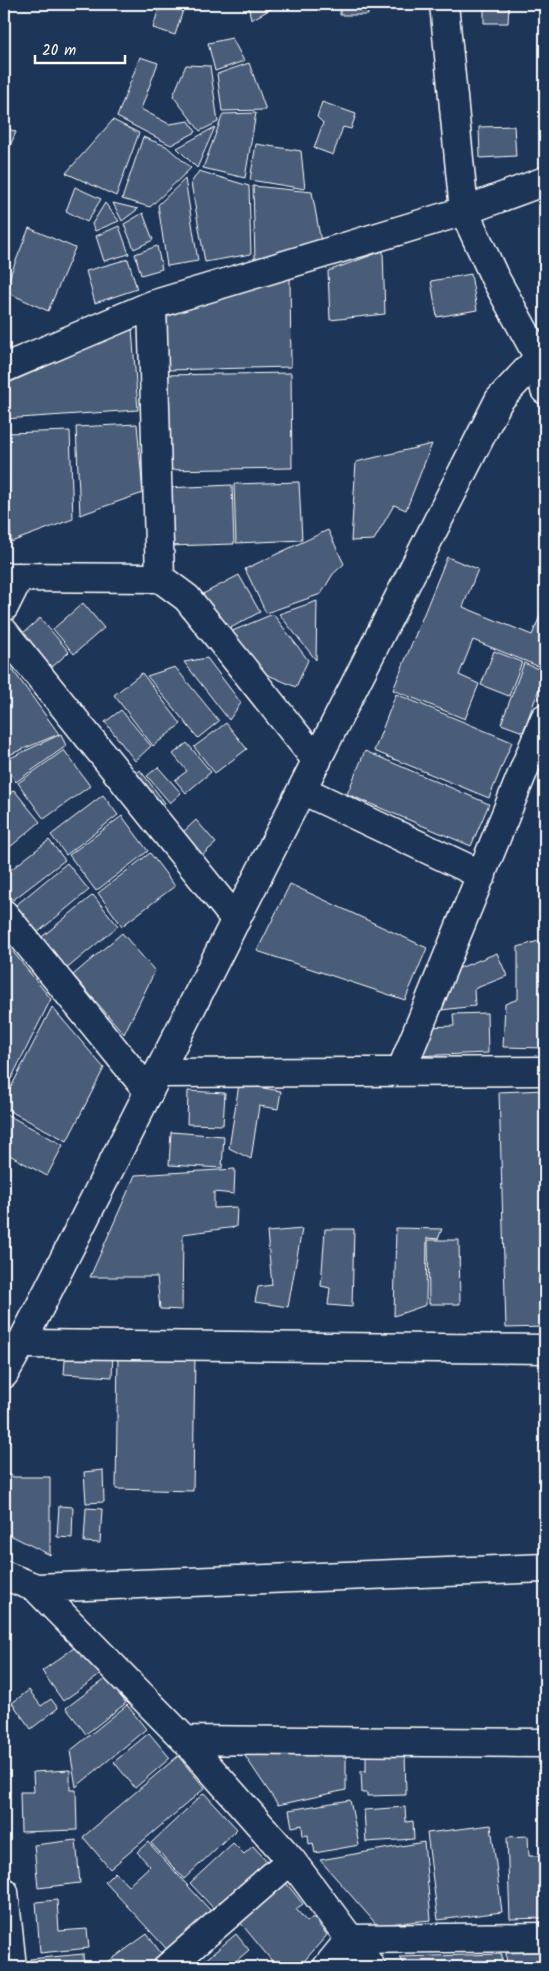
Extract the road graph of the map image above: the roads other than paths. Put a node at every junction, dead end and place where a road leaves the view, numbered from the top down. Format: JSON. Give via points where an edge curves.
{"nodes":[{"id":1,"x":444,"y":4,"type":"edge"},
{"id":2,"x":545,"y":181,"type":"edge"},
{"id":3,"x":464,"y":211,"type":"junction"},
{"id":4,"x":152,"y":305,"type":"junction"},
{"id":5,"x":542,"y":355,"type":"edge"},
{"id":6,"x":4,"y":368,"type":"edge"},
{"id":7,"x":545,"y":390,"type":"edge"},
{"id":8,"x":12,"y":577,"type":"edge"},
{"id":9,"x":160,"y":578,"type":"junction"},
{"id":10,"x":4,"y":607,"type":"edge"},
{"id":11,"x":4,"y":632,"type":"edge"},
{"id":12,"x":545,"y":718,"type":"edge"},
{"id":13,"x":316,"y":760,"type":"junction"},
{"id":14,"x":302,"y":790,"type":"junction"},
{"id":15,"x":482,"y":875,"type":"junction"},
{"id":16,"x":4,"y":914,"type":"edge"},
{"id":17,"x":236,"y":920,"type":"junction"},
{"id":18,"x":545,"y":1070,"type":"edge"},
{"id":19,"x":402,"y":1072,"type":"junction"},
{"id":20,"x":154,"y":1083,"type":"junction"},
{"id":21,"x":21,"y":1344,"type":"junction"},
{"id":22,"x":545,"y":1349,"type":"edge"},
{"id":23,"x":4,"y":1374,"type":"edge"},
{"id":24,"x":545,"y":1568,"type":"edge"},
{"id":25,"x":4,"y":1575,"type":"edge"},
{"id":26,"x":36,"y":1588,"type":"junction"},
{"id":27,"x":185,"y":1740,"type":"junction"},
{"id":28,"x":545,"y":1742,"type":"edge"},
{"id":29,"x":291,"y":1860,"type":"junction"},
{"id":30,"x":4,"y":1892,"type":"edge"},
{"id":31,"x":545,"y":1937,"type":"edge"},
{"id":32,"x":350,"y":1939,"type":"junction"},
{"id":33,"x":12,"y":1967,"type":"edge"},
{"id":34,"x":168,"y":1967,"type":"edge"},
{"id":35,"x":327,"y":1967,"type":"edge"},
{"id":36,"x":371,"y":1967,"type":"edge"}],
"edges":[{"from":1,"to":3,"type":"street"},
{"from":2,"to":3,"type":"street"},
{"from":3,"to":4,"type":"street"},
{"from":3,"to":5,"type":"street","via":[[494,276]]},
{"from":4,"to":6,"type":"street"},
{"from":4,"to":9,"type":"street"},
{"from":5,"to":7,"type":"street"},
{"from":5,"to":13,"type":"street","via":[[499,400]]},
{"from":8,"to":9,"type":"street"},
{"from":8,"to":10,"type":"street"},
{"from":9,"to":13,"type":"street","via":[[187,598]]},
{"from":11,"to":17,"type":"street"},
{"from":12,"to":15,"type":"street"},
{"from":13,"to":14,"type":"street"},
{"from":14,"to":15,"type":"street"},
{"from":14,"to":17,"type":"street"},
{"from":15,"to":19,"type":"street"},
{"from":16,"to":20,"type":"street"},
{"from":17,"to":20,"type":"street"},
{"from":18,"to":19,"type":"street"},
{"from":19,"to":20,"type":"street"},
{"from":20,"to":21,"type":"street"},
{"from":21,"to":22,"type":"street"},
{"from":21,"to":23,"type":"street"},
{"from":24,"to":26,"type":"street"},
{"from":25,"to":26,"type":"street"},
{"from":26,"to":27,"type":"street"},
{"from":27,"to":28,"type":"street"},
{"from":27,"to":29,"type":"street"},
{"from":29,"to":32,"type":"street"},
{"from":29,"to":34,"type":"street"},
{"from":30,"to":33,"type":"street"},
{"from":31,"to":32,"type":"street"},
{"from":32,"to":35,"type":"street"},
{"from":32,"to":36,"type":"street"}]}
